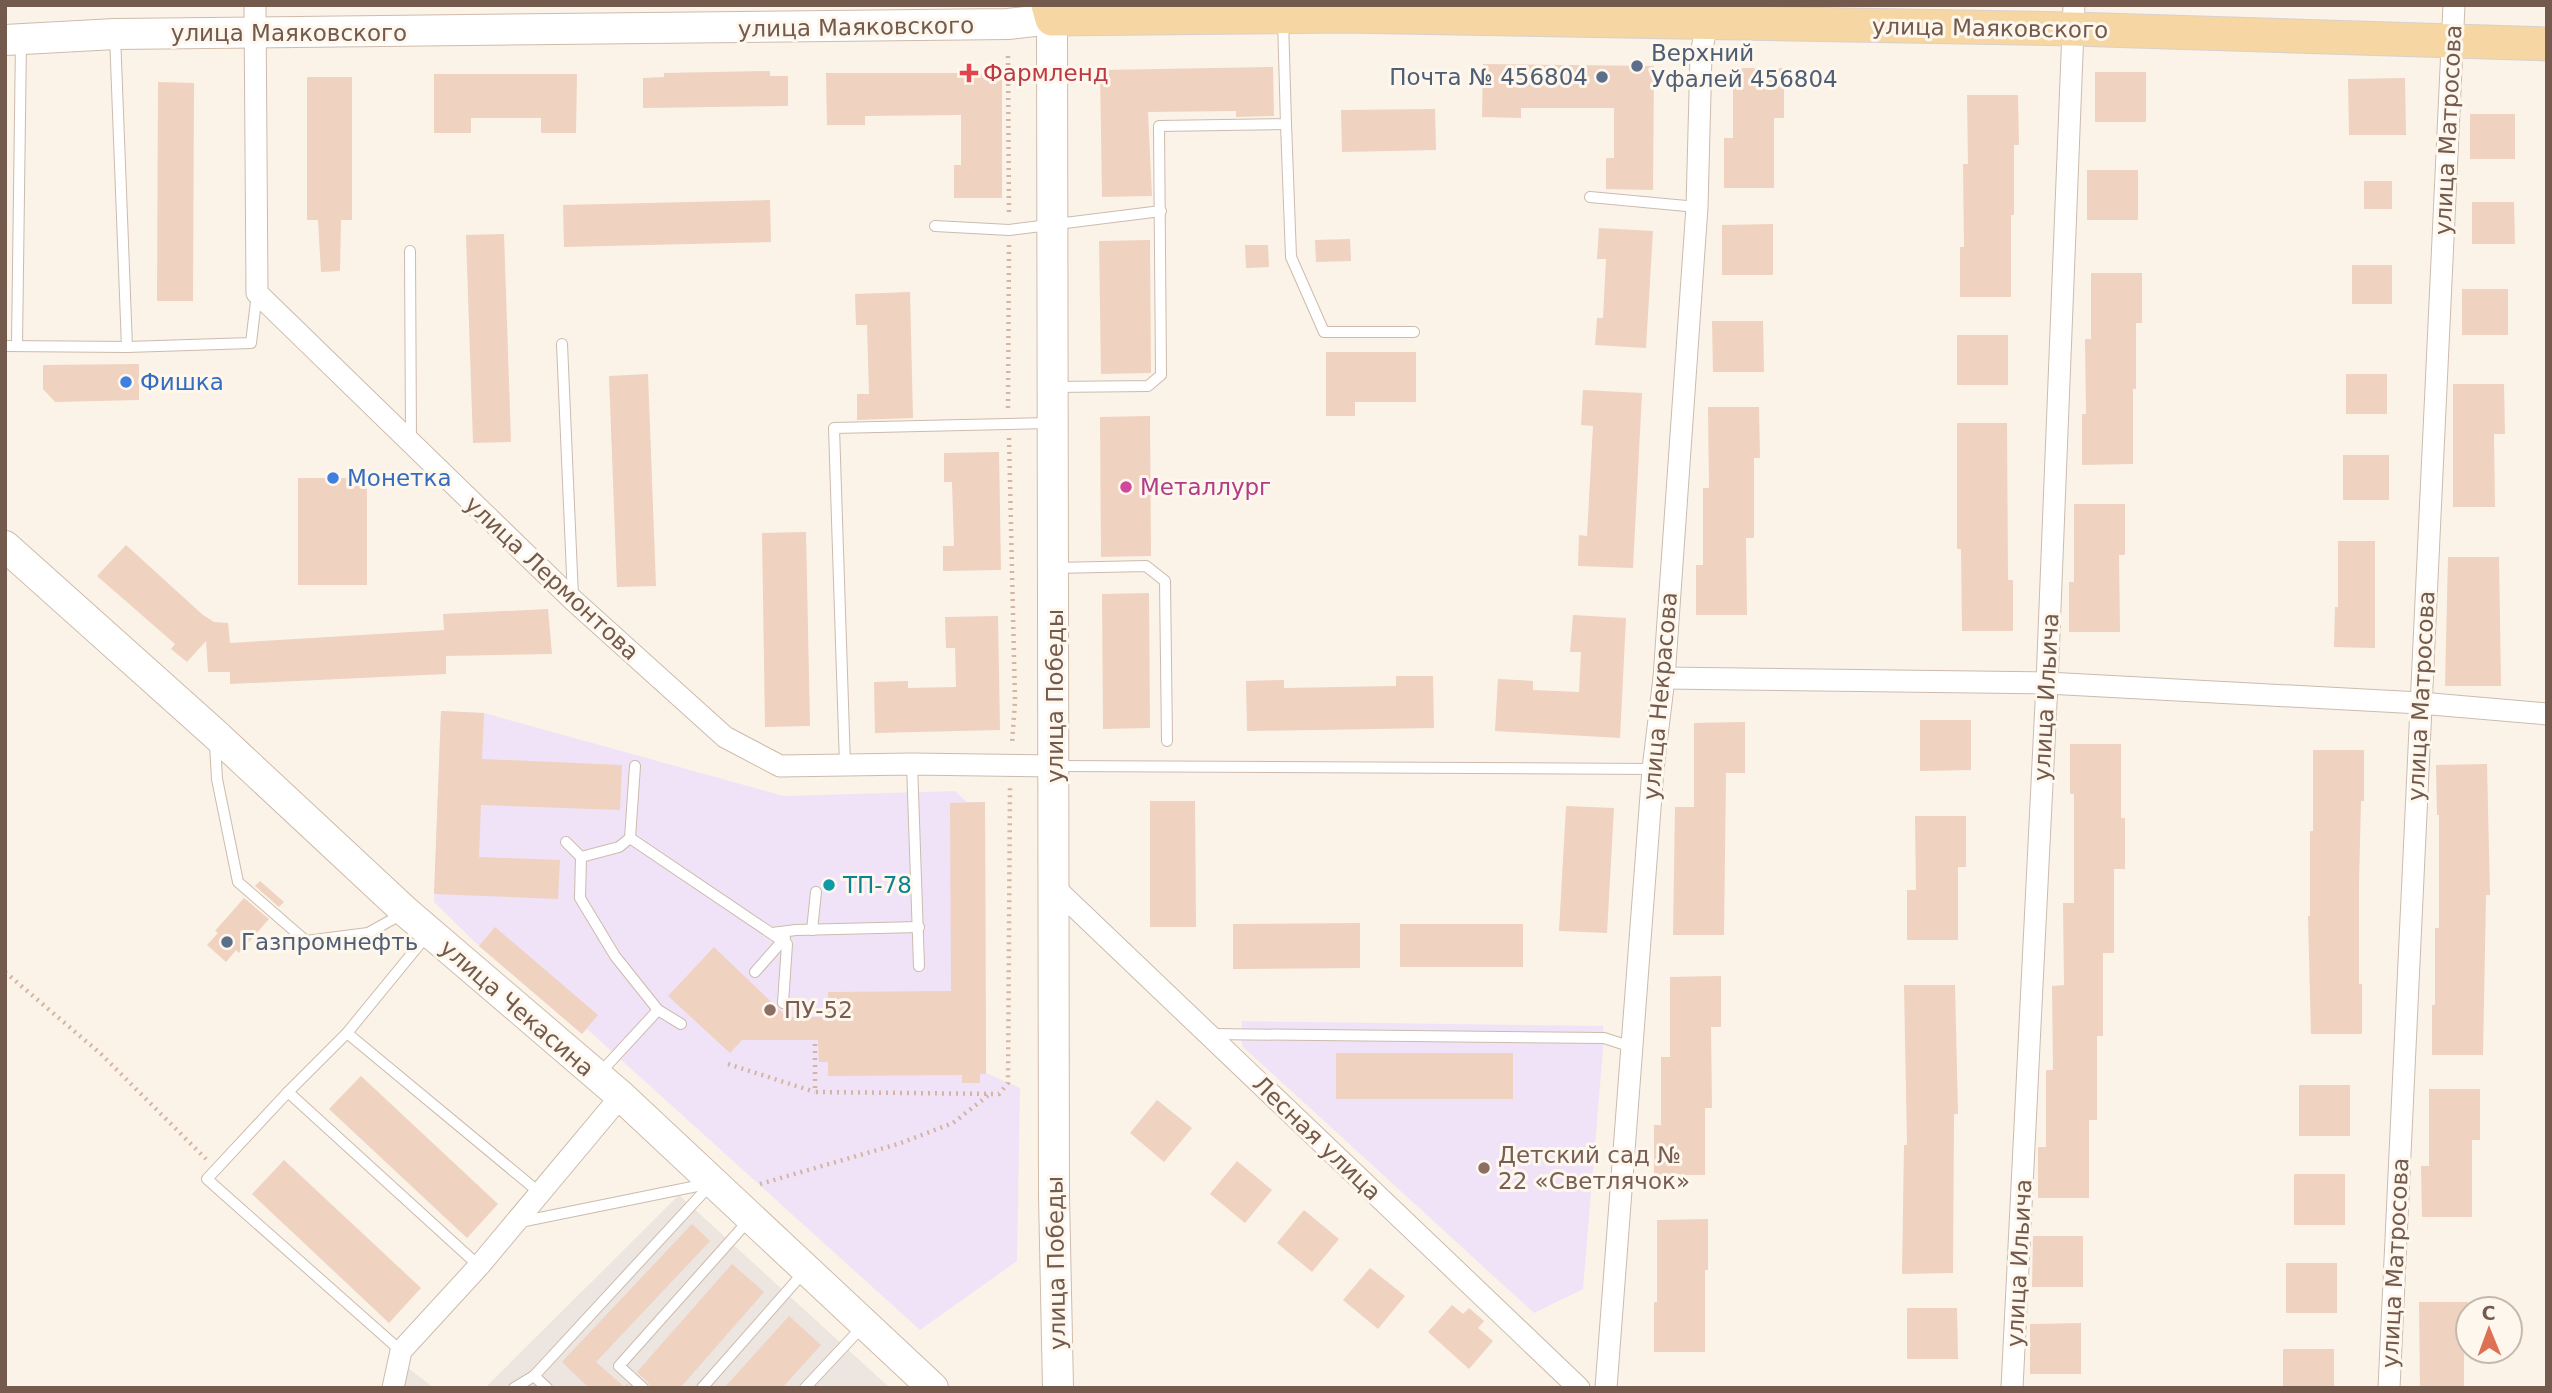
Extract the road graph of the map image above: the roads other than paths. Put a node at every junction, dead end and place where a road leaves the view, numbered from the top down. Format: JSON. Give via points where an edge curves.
{"nodes":[{"id":1,"x":2454,"y":5,"type":"edge"},
{"id":2,"x":1345,"y":11,"type":"edge"},
{"id":3,"x":1050,"y":12,"type":"edge"},
{"id":4,"x":1709,"y":14,"type":"edge"},
{"id":5,"x":1283,"y":16,"type":"junction"},
{"id":6,"x":2073,"y":17,"type":"edge"},
{"id":7,"x":255,"y":19,"type":"edge"},
{"id":8,"x":115,"y":34,"type":"junction"},
{"id":9,"x":13,"y":39,"type":"edge"},
{"id":10,"x":2453,"y":42,"type":"junction"},
{"id":11,"x":2547,"y":44,"type":"edge"},
{"id":12,"x":1286,"y":124,"type":"junction"},
{"id":13,"x":1590,"y":197,"type":"dead end"},
{"id":14,"x":1697,"y":207,"type":"junction"},
{"id":15,"x":1161,"y":211,"type":"junction"},
{"id":16,"x":935,"y":226,"type":"dead end"},
{"id":17,"x":1052,"y":226,"type":"junction"},
{"id":18,"x":411,"y":251,"type":"dead end"},
{"id":19,"x":257,"y":293,"type":"junction"},
{"id":20,"x":1414,"y":332,"type":"dead end"},
{"id":21,"x":562,"y":344,"type":"dead end"},
{"id":22,"x":11,"y":346,"type":"edge"},
{"id":23,"x":127,"y":347,"type":"junction"},
{"id":24,"x":1052,"y":387,"type":"junction"},
{"id":25,"x":1052,"y":424,"type":"junction"},
{"id":26,"x":411,"y":444,"type":"junction"},
{"id":27,"x":5,"y":546,"type":"edge"},
{"id":28,"x":1055,"y":568,"type":"junction"},
{"id":29,"x":573,"y":600,"type":"junction"},
{"id":30,"x":1664,"y":678,"type":"junction"},
{"id":31,"x":2047,"y":683,"type":"junction"},
{"id":32,"x":2420,"y":703,"type":"junction"},
{"id":33,"x":2547,"y":714,"type":"edge"},
{"id":34,"x":215,"y":734,"type":"junction"},
{"id":35,"x":1167,"y":741,"type":"dead end"},
{"id":36,"x":912,"y":764,"type":"junction"},
{"id":37,"x":845,"y":765,"type":"junction"},
{"id":38,"x":635,"y":766,"type":"dead end"},
{"id":39,"x":1055,"y":766,"type":"junction"},
{"id":40,"x":1653,"y":769,"type":"junction"},
{"id":41,"x":630,"y":838,"type":"junction"},
{"id":42,"x":566,"y":842,"type":"dead end"},
{"id":43,"x":581,"y":857,"type":"junction"},
{"id":44,"x":1055,"y":888,"type":"junction"},
{"id":45,"x":816,"y":892,"type":"dead end"},
{"id":46,"x":406,"y":912,"type":"junction"},
{"id":47,"x":919,"y":927,"type":"junction"},
{"id":48,"x":812,"y":930,"type":"junction"},
{"id":49,"x":429,"y":932,"type":"junction"},
{"id":50,"x":776,"y":937,"type":"junction"},
{"id":51,"x":919,"y":966,"type":"dead end"},
{"id":52,"x":755,"y":972,"type":"dead end"},
{"id":53,"x":783,"y":1003,"type":"dead end"},
{"id":54,"x":658,"y":1010,"type":"junction"},
{"id":55,"x":681,"y":1024,"type":"dead end"},
{"id":56,"x":347,"y":1033,"type":"junction"},
{"id":57,"x":1208,"y":1034,"type":"junction"},
{"id":58,"x":1632,"y":1047,"type":"junction"},
{"id":59,"x":597,"y":1076,"type":"junction"},
{"id":60,"x":288,"y":1092,"type":"junction"},
{"id":61,"x":621,"y":1096,"type":"junction"},
{"id":62,"x":713,"y":1182,"type":"junction"},
{"id":63,"x":540,"y":1193,"type":"junction"},
{"id":64,"x":751,"y":1218,"type":"junction"},
{"id":65,"x":515,"y":1223,"type":"junction"},
{"id":66,"x":479,"y":1266,"type":"junction"},
{"id":67,"x":807,"y":1270,"type":"junction"},
{"id":68,"x":865,"y":1324,"type":"junction"},
{"id":69,"x":401,"y":1351,"type":"junction"},
{"id":70,"x":534,"y":1376,"type":"junction"},
{"id":71,"x":926,"y":1386,"type":"edge"},
{"id":72,"x":393,"y":1388,"type":"edge"},
{"id":73,"x":514,"y":1388,"type":"edge"},
{"id":74,"x":547,"y":1388,"type":"edge"},
{"id":75,"x":643,"y":1388,"type":"edge"},
{"id":76,"x":702,"y":1388,"type":"edge"},
{"id":77,"x":805,"y":1388,"type":"edge"},
{"id":78,"x":1058,"y":1388,"type":"edge"},
{"id":79,"x":1579,"y":1388,"type":"edge"},
{"id":80,"x":1606,"y":1388,"type":"edge"},
{"id":81,"x":2012,"y":1388,"type":"edge"},
{"id":82,"x":2389,"y":1388,"type":"edge"}],
"edges":[{"from":1,"to":10,"type":"street","name":"улица Матросова"},
{"from":2,"to":4,"type":"main road","name":"улица Маяковского"},
{"from":2,"to":5,"type":"main road","name":"улица Маяковского"},
{"from":3,"to":5,"type":"main road","name":"улица Маяковского"},
{"from":3,"to":7,"type":"street","name":"улица Маяковского","via":[[1008,24],[981,25]]},
{"from":3,"to":17,"type":"street","name":"улица Победы"},
{"from":4,"to":6,"type":"main road","name":"улица Маяковского"},
{"from":4,"to":14,"type":"street","name":"улица Некрасова","via":[[1701,55]]},
{"from":5,"to":12,"type":"lane"},
{"from":6,"to":10,"type":"main road","name":"улица Маяковского"},
{"from":6,"to":31,"type":"street","name":"улица Ильича"},
{"from":7,"to":8,"type":"street","name":"улица Маяковского"},
{"from":7,"to":19,"type":"street"},
{"from":8,"to":9,"type":"street","name":"улица Маяковского"},
{"from":8,"to":23,"type":"lane"},
{"from":9,"to":22,"type":"lane"},
{"from":10,"to":11,"type":"main road","name":"улица Маяковского"},
{"from":10,"to":32,"type":"street","name":"улица Матросова"},
{"from":12,"to":15,"type":"lane","via":[[1159,126]]},
{"from":12,"to":20,"type":"lane","via":[[1291,257],[1324,332]]},
{"from":13,"to":14,"type":"lane"},
{"from":14,"to":30,"type":"street","name":"улица Некрасова"},
{"from":15,"to":17,"type":"lane"},
{"from":15,"to":24,"type":"lane","via":[[1161,375],[1148,386]]},
{"from":16,"to":17,"type":"lane","via":[[1009,230]]},
{"from":17,"to":24,"type":"street","name":"улица Победы"},
{"from":18,"to":26,"type":"lane"},
{"from":19,"to":23,"type":"lane","via":[[251,343]]},
{"from":19,"to":26,"type":"street","name":"улица Лермонтова"},
{"from":21,"to":29,"type":"lane"},
{"from":22,"to":23,"type":"lane"},
{"from":24,"to":25,"type":"street","name":"улица Победы"},
{"from":25,"to":28,"type":"street","name":"улица Победы"},
{"from":25,"to":37,"type":"lane","via":[[834,428]]},
{"from":26,"to":29,"type":"street","name":"улица Лермонтова"},
{"from":27,"to":34,"type":"street","name":"улица Чекасина"},
{"from":28,"to":35,"type":"lane","via":[[1146,566],[1165,581]]},
{"from":28,"to":39,"type":"street","name":"улица Победы"},
{"from":29,"to":37,"type":"street","name":"улица Лермонтова","via":[[724,737],[780,766]]},
{"from":30,"to":31,"type":"street"},
{"from":30,"to":40,"type":"street","name":"улица Некрасова"},
{"from":31,"to":32,"type":"street"},
{"from":31,"to":81,"type":"street","name":"улица Ильича"},
{"from":32,"to":33,"type":"street"},
{"from":32,"to":82,"type":"street","name":"улица Матросова"},
{"from":34,"to":46,"type":"street","name":"улица Чекасина"},
{"from":34,"to":46,"type":"lane","via":[[217,779],[238,882],[306,941],[368,933]]},
{"from":36,"to":37,"type":"street","name":"улица Лермонтова"},
{"from":36,"to":39,"type":"street","name":"улица Лермонтова"},
{"from":36,"to":47,"type":"lane"},
{"from":38,"to":41,"type":"lane"},
{"from":39,"to":40,"type":"lane"},
{"from":39,"to":44,"type":"street","name":"улица Победы"},
{"from":40,"to":58,"type":"street","name":"улица Некрасова"},
{"from":41,"to":43,"type":"lane","via":[[619,847]]},
{"from":41,"to":50,"type":"lane"},
{"from":42,"to":43,"type":"lane"},
{"from":43,"to":54,"type":"lane","via":[[580,898],[615,956]]},
{"from":44,"to":57,"type":"street","name":"Лесная улица"},
{"from":44,"to":78,"type":"street","name":"улица Победы"},
{"from":45,"to":48,"type":"lane"},
{"from":46,"to":49,"type":"street","name":"улица Чекасина"},
{"from":47,"to":48,"type":"lane"},
{"from":47,"to":51,"type":"lane"},
{"from":48,"to":50,"type":"lane"},
{"from":49,"to":56,"type":"lane"},
{"from":49,"to":59,"type":"street","name":"улица Чекасина"},
{"from":50,"to":52,"type":"lane"},
{"from":50,"to":53,"type":"lane","via":[[787,944]]},
{"from":54,"to":55,"type":"lane"},
{"from":54,"to":59,"type":"lane"},
{"from":56,"to":60,"type":"lane"},
{"from":56,"to":63,"type":"lane"},
{"from":57,"to":58,"type":"lane","via":[[1604,1038]]},
{"from":57,"to":79,"type":"street","name":"Лесная улица"},
{"from":58,"to":80,"type":"street","name":"улица Некрасова"},
{"from":59,"to":61,"type":"street","name":"улица Чекасина"},
{"from":60,"to":66,"type":"lane"},
{"from":60,"to":69,"type":"lane","via":[[207,1179]]},
{"from":61,"to":62,"type":"street","name":"улица Чекасина"},
{"from":61,"to":63,"type":"street"},
{"from":62,"to":64,"type":"street","name":"улица Чекасина"},
{"from":62,"to":65,"type":"lane"},
{"from":62,"to":70,"type":"lane"},
{"from":63,"to":65,"type":"street"},
{"from":64,"to":67,"type":"street","name":"улица Чекасина"},
{"from":64,"to":75,"type":"lane","via":[[619,1366]]},
{"from":65,"to":66,"type":"street"},
{"from":66,"to":69,"type":"street"},
{"from":67,"to":68,"type":"street","name":"улица Чекасина"},
{"from":67,"to":76,"type":"lane"},
{"from":68,"to":71,"type":"street","name":"улица Чекасина"},
{"from":68,"to":77,"type":"lane"},
{"from":69,"to":72,"type":"street"},
{"from":70,"to":73,"type":"lane"},
{"from":70,"to":74,"type":"lane"}]}
